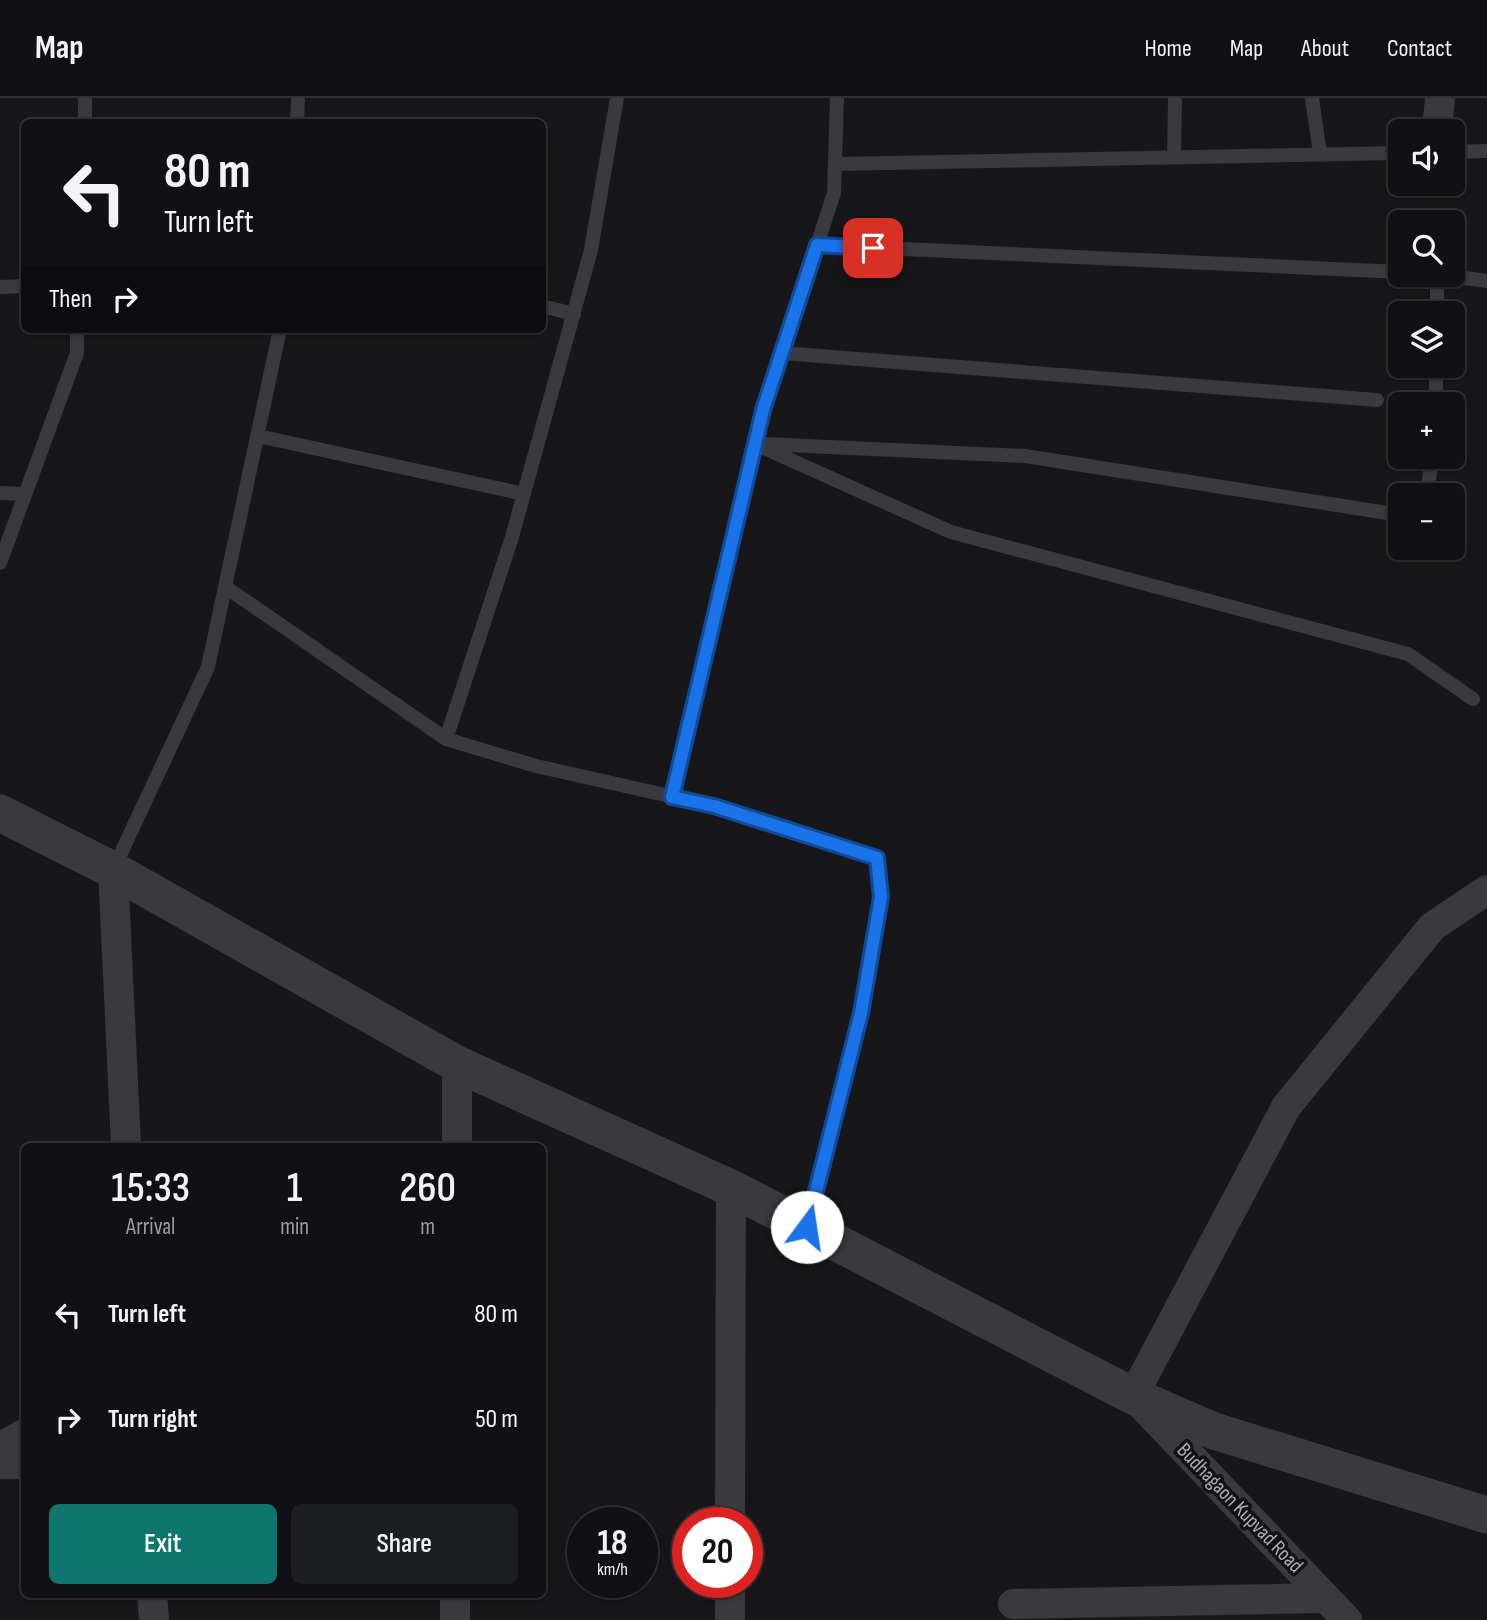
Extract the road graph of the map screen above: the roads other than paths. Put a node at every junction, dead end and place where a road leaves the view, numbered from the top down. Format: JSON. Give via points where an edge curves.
{"nodes":[{"id":1,"x":85,"y":98,"type":"edge"},
{"id":2,"x":298,"y":98,"type":"edge"},
{"id":3,"x":617,"y":98,"type":"edge"},
{"id":4,"x":837,"y":98,"type":"edge"},
{"id":5,"x":1175,"y":98,"type":"edge"},
{"id":6,"x":1312,"y":98,"type":"edge"},
{"id":7,"x":1440,"y":98,"type":"edge"},
{"id":8,"x":85,"y":119,"type":"edge"},
{"id":9,"x":297,"y":119,"type":"edge"},
{"id":10,"x":1438,"y":119,"type":"edge"},
{"id":11,"x":1487,"y":151,"type":"edge"},
{"id":12,"x":1465,"y":152,"type":"edge"},
{"id":13,"x":1388,"y":153,"type":"edge"},
{"id":14,"x":1320,"y":154,"type":"junction"},
{"id":15,"x":1174,"y":157,"type":"junction"},
{"id":16,"x":835,"y":164,"type":"junction"},
{"id":17,"x":817,"y":245,"type":"junction"},
{"id":18,"x":1388,"y":271,"type":"edge"},
{"id":19,"x":1465,"y":278,"type":"edge"},
{"id":20,"x":1487,"y":281,"type":"edge"},
{"id":21,"x":21,"y":286,"type":"edge"},
{"id":22,"x":0,"y":287,"type":"edge"},
{"id":23,"x":546,"y":307,"type":"edge"},
{"id":24,"x":574,"y":314,"type":"junction"},
{"id":25,"x":77,"y":333,"type":"edge"},
{"id":26,"x":278,"y":333,"type":"edge"},
{"id":27,"x":782,"y":353,"type":"junction"},
{"id":28,"x":1377,"y":400,"type":"dead end"},
{"id":29,"x":258,"y":436,"type":"junction"},
{"id":30,"x":755,"y":444,"type":"junction"},
{"id":31,"x":0,"y":493,"type":"edge"},
{"id":32,"x":25,"y":494,"type":"junction"},
{"id":33,"x":524,"y":494,"type":"junction"},
{"id":34,"x":1388,"y":513,"type":"edge"},
{"id":35,"x":0,"y":563,"type":"edge"},
{"id":36,"x":227,"y":588,"type":"junction"},
{"id":37,"x":1473,"y":699,"type":"dead end"},
{"id":38,"x":446,"y":739,"type":"junction"},
{"id":39,"x":672,"y":797,"type":"junction"},
{"id":40,"x":0,"y":813,"type":"edge"},
{"id":41,"x":113,"y":870,"type":"junction"},
{"id":42,"x":1487,"y":890,"type":"edge"},
{"id":43,"x":457,"y":1064,"type":"junction"},
{"id":44,"x":126,"y":1143,"type":"edge"},
{"id":45,"x":457,"y":1143,"type":"edge"},
{"id":46,"x":731,"y":1188,"type":"junction"},
{"id":47,"x":807,"y":1227,"type":"junction"},
{"id":48,"x":1133,"y":1396,"type":"junction"},
{"id":49,"x":21,"y":1436,"type":"edge"},
{"id":50,"x":0,"y":1447,"type":"edge"},
{"id":51,"x":0,"y":1464,"type":"edge"},
{"id":52,"x":21,"y":1464,"type":"edge"},
{"id":53,"x":730,"y":1507,"type":"edge"},
{"id":54,"x":1487,"y":1515,"type":"edge"},
{"id":55,"x":152,"y":1598,"type":"edge"},
{"id":56,"x":455,"y":1598,"type":"edge"},
{"id":57,"x":730,"y":1598,"type":"edge"},
{"id":58,"x":1326,"y":1598,"type":"junction"},
{"id":59,"x":1013,"y":1604,"type":"dead end"},
{"id":60,"x":154,"y":1620,"type":"edge"},
{"id":61,"x":455,"y":1620,"type":"edge"},
{"id":62,"x":730,"y":1620,"type":"edge"},
{"id":63,"x":1347,"y":1620,"type":"edge"}],
"edges":[{"from":1,"to":8,"type":"lane"},
{"from":2,"to":9,"type":"lane"},
{"from":3,"to":24,"type":"lane","via":[[591,250]]},
{"from":4,"to":16,"type":"lane"},
{"from":5,"to":15,"type":"lane"},
{"from":6,"to":14,"type":"lane"},
{"from":7,"to":10,"type":"street"},
{"from":11,"to":12,"type":"lane"},
{"from":13,"to":14,"type":"lane"},
{"from":14,"to":15,"type":"lane"},
{"from":15,"to":16,"type":"lane"},
{"from":16,"to":17,"type":"lane","via":[[834,193]]},
{"from":17,"to":18,"type":"lane"},
{"from":17,"to":27,"type":"lane"},
{"from":19,"to":20,"type":"lane"},
{"from":21,"to":22,"type":"lane"},
{"from":23,"to":24,"type":"lane"},
{"from":24,"to":33,"type":"lane"},
{"from":25,"to":32,"type":"lane","via":[[76,353]]},
{"from":26,"to":29,"type":"lane"},
{"from":27,"to":28,"type":"lane"},
{"from":27,"to":30,"type":"lane"},
{"from":29,"to":33,"type":"lane"},
{"from":29,"to":36,"type":"lane"},
{"from":30,"to":34,"type":"lane","via":[[1025,456]]},
{"from":30,"to":37,"type":"lane","via":[[951,531],[1408,654]]},
{"from":30,"to":39,"type":"lane"},
{"from":31,"to":32,"type":"lane"},
{"from":32,"to":35,"type":"lane"},
{"from":33,"to":38,"type":"lane"},
{"from":36,"to":38,"type":"lane"},
{"from":36,"to":41,"type":"lane","via":[[208,667]]},
{"from":38,"to":39,"type":"lane","via":[[536,766]]},
{"from":39,"to":47,"type":"lane","via":[[877,858],[881,897],[861,1013]]},
{"from":40,"to":41,"type":"street"},
{"from":41,"to":43,"type":"street"},
{"from":41,"to":44,"type":"street"},
{"from":42,"to":48,"type":"street","via":[[1432,927],[1286,1107]]},
{"from":43,"to":45,"type":"street"},
{"from":43,"to":46,"type":"street"},
{"from":46,"to":47,"type":"street"},
{"from":46,"to":53,"type":"street"},
{"from":47,"to":48,"type":"street"},
{"from":48,"to":54,"type":"street","via":[[1214,1431]]},
{"from":48,"to":58,"type":"street","name":"Budhagaon Kupvad Road"},
{"from":49,"to":50,"type":"street"},
{"from":51,"to":52,"type":"street"},
{"from":55,"to":60,"type":"street"},
{"from":56,"to":61,"type":"street"},
{"from":57,"to":62,"type":"street"},
{"from":58,"to":59,"type":"street"},
{"from":58,"to":63,"type":"street","name":"Budhagaon Kupvad Road"}]}
